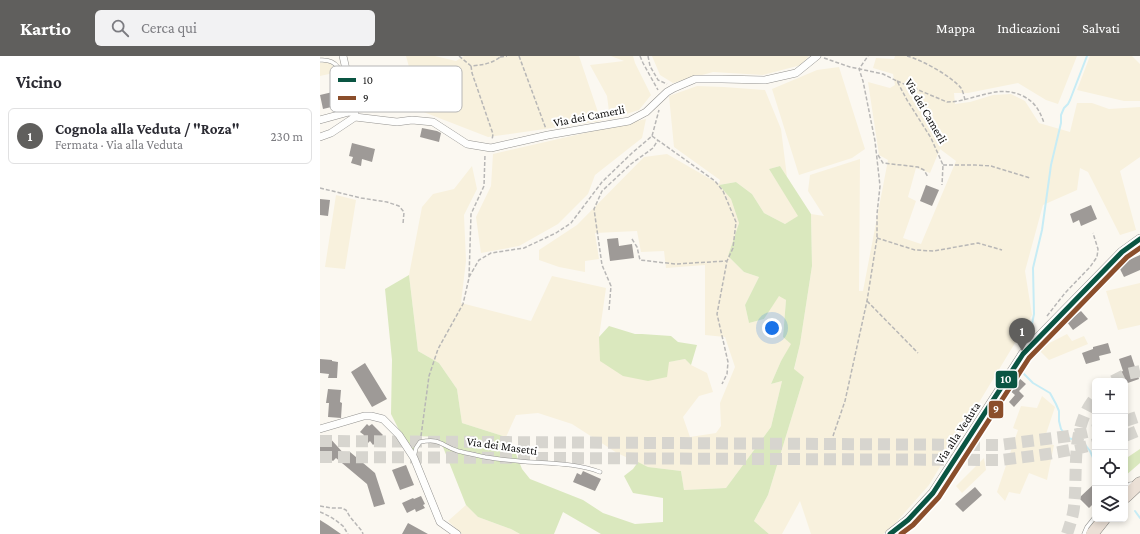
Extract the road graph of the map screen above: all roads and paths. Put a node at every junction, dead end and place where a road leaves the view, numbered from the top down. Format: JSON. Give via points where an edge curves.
{"nodes":[{"id":1,"x":343,"y":56,"type":"edge"},
{"id":2,"x":460,"y":56,"type":"edge"},
{"id":3,"x":507,"y":56,"type":"edge"},
{"id":4,"x":520,"y":56,"type":"edge"},
{"id":5,"x":640,"y":56,"type":"edge"},
{"id":6,"x":648,"y":56,"type":"edge"},
{"id":7,"x":818,"y":56,"type":"edge"},
{"id":8,"x":868,"y":56,"type":"edge"},
{"id":9,"x":907,"y":56,"type":"edge"},
{"id":10,"x":500,"y":57,"type":"edge"},
{"id":11,"x":320,"y":60,"type":"edge"},
{"id":12,"x":336,"y":66,"type":"edge"},
{"id":13,"x":346,"y":66,"type":"edge"},
{"id":14,"x":471,"y":66,"type":"junction"},
{"id":15,"x":860,"y":69,"type":"junction"},
{"id":16,"x":897,"y":81,"type":"junction"},
{"id":17,"x":674,"y":88,"type":"junction"},
{"id":18,"x":661,"y":98,"type":"junction"},
{"id":19,"x":966,"y":100,"type":"junction"},
{"id":20,"x":355,"y":113,"type":"junction"},
{"id":21,"x":320,"y":120,"type":"edge"},
{"id":22,"x":1044,"y":122,"type":"dead end"},
{"id":23,"x":548,"y":135,"type":"junction"},
{"id":24,"x":652,"y":136,"type":"junction"},
{"id":25,"x":320,"y":137,"type":"edge"},
{"id":26,"x":658,"y":140,"type":"junction"},
{"id":27,"x":488,"y":148,"type":"junction"},
{"id":28,"x":877,"y":154,"type":"junction"},
{"id":29,"x":943,"y":165,"type":"junction"},
{"id":30,"x":928,"y":177,"type":"dead end"},
{"id":31,"x":1030,"y":178,"type":"dead end"},
{"id":32,"x":942,"y":185,"type":"dead end"},
{"id":33,"x":320,"y":188,"type":"edge"},
{"id":34,"x":403,"y":224,"type":"dead end"},
{"id":35,"x":1093,"y":233,"type":"dead end"},
{"id":36,"x":877,"y":238,"type":"junction"},
{"id":37,"x":632,"y":239,"type":"dead end"},
{"id":38,"x":1140,"y":239,"type":"edge"},
{"id":39,"x":1002,"y":250,"type":"dead end"},
{"id":40,"x":727,"y":261,"type":"junction"},
{"id":41,"x":468,"y":278,"type":"junction"},
{"id":42,"x":867,"y":301,"type":"junction"},
{"id":43,"x":609,"y":310,"type":"dead end"},
{"id":44,"x":1044,"y":321,"type":"dead end"},
{"id":45,"x":918,"y":353,"type":"dead end"},
{"id":46,"x":722,"y":384,"type":"dead end"},
{"id":47,"x":320,"y":429,"type":"edge"},
{"id":48,"x":833,"y":436,"type":"dead end"},
{"id":49,"x":420,"y":442,"type":"junction"},
{"id":50,"x":414,"y":458,"type":"junction"},
{"id":51,"x":600,"y":472,"type":"dead end"},
{"id":52,"x":1140,"y":483,"type":"edge"},
{"id":53,"x":1128,"y":486,"type":"edge"},
{"id":54,"x":1128,"y":494,"type":"edge"},
{"id":55,"x":320,"y":506,"type":"edge"},
{"id":56,"x":320,"y":512,"type":"edge"},
{"id":57,"x":1092,"y":521,"type":"edge"},
{"id":58,"x":1102,"y":522,"type":"edge"},
{"id":59,"x":348,"y":534,"type":"edge"},
{"id":60,"x":363,"y":534,"type":"edge"},
{"id":61,"x":457,"y":534,"type":"edge"},
{"id":62,"x":890,"y":534,"type":"edge"},
{"id":63,"x":1084,"y":534,"type":"edge"},
{"id":64,"x":1092,"y":534,"type":"edge"}],
"edges":[{"from":1,"to":13,"type":"street"},
{"from":2,"to":14,"type":"path"},
{"from":3,"to":10,"type":"path"},
{"from":4,"to":23,"type":"path"},
{"from":5,"to":18,"type":"path"},
{"from":6,"to":17,"type":"path","via":[[658,80]]},
{"from":7,"to":15,"type":"path","name":"Via dei Camerli"},
{"from":7,"to":17,"type":"street","name":"Via dei Camerli","via":[[796,73],[773,79],[695,79]]},
{"from":8,"to":15,"type":"path"},
{"from":9,"to":19,"type":"path","via":[[947,75],[962,89]]},
{"from":10,"to":14,"type":"path","via":[[493,62]]},
{"from":11,"to":12,"type":"lane","via":[[329,60]]},
{"from":14,"to":27,"type":"path","via":[[493,134]]},
{"from":15,"to":16,"type":"path","name":"Via dei Camerli","via":[[883,74]]},
{"from":15,"to":28,"type":"path"},
{"from":16,"to":19,"type":"path","via":[[947,102]]},
{"from":16,"to":29,"type":"path","name":"Via dei Camerli","via":[[931,138]]},
{"from":17,"to":18,"type":"street","name":"Via dei Camerli"},
{"from":18,"to":23,"type":"street","name":"Via dei Camerli","via":[[646,112],[629,121]]},
{"from":18,"to":24,"type":"path"},
{"from":19,"to":22,"type":"path","via":[[1004,91],[1018,94],[1028,99],[1040,111]]},
{"from":20,"to":21,"type":"street","name":"Via dei Camerli","via":[[349,112]]},
{"from":20,"to":25,"type":"street","via":[[346,124]]},
{"from":20,"to":27,"type":"street","name":"Via dei Camerli","via":[[397,122],[433,122],[467,144]]},
{"from":23,"to":27,"type":"street","name":"Via dei Camerli"},
{"from":24,"to":26,"type":"path"},
{"from":24,"to":41,"type":"path","via":[[602,182],[571,223],[524,248],[491,253],[479,260]]},
{"from":26,"to":40,"type":"path","via":[[715,181],[723,192],[736,222],[733,248]]},
{"from":26,"to":43,"type":"path","via":[[653,148],[602,191],[594,209],[602,265],[611,286]]},
{"from":27,"to":41,"type":"path","via":[[484,186],[471,214]]},
{"from":28,"to":30,"type":"path","via":[[883,163],[918,167],[924,170]]},
{"from":28,"to":36,"type":"path","via":[[880,186]]},
{"from":29,"to":31,"type":"path","via":[[991,166]]},
{"from":29,"to":32,"type":"path","name":"Via dei Camerli"},
{"from":33,"to":34,"type":"path","via":[[399,206],[404,212]]},
{"from":35,"to":44,"type":"path","via":[[1098,249],[1097,256]]},
{"from":36,"to":39,"type":"path","via":[[915,250],[934,251],[978,243]]},
{"from":36,"to":42,"type":"path"},
{"from":37,"to":40,"type":"path","via":[[640,260],[674,264]]},
{"from":38,"to":62,"type":"street","name":"Via alla Veduta","via":[[1122,252],[1023,354],[933,493],[908,520]]},
{"from":40,"to":46,"type":"path","via":[[717,314],[728,362],[727,374]]},
{"from":41,"to":49,"type":"path","via":[[463,304],[438,349],[429,376]]},
{"from":42,"to":45,"type":"path"},
{"from":42,"to":48,"type":"path","via":[[845,401]]},
{"from":47,"to":50,"type":"street","via":[[364,416],[378,417],[399,435]]},
{"from":49,"to":50,"type":"lane"},
{"from":49,"to":51,"type":"lane","name":"Via dei Masetti","via":[[431,440],[457,450],[485,456],[566,464]]},
{"from":50,"to":61,"type":"street","via":[[440,522]]},
{"from":52,"to":53,"type":"lane"},
{"from":52,"to":54,"type":"highway"},
{"from":55,"to":60,"type":"path","via":[[346,510]]},
{"from":56,"to":59,"type":"path","via":[[344,527]]},
{"from":57,"to":63,"type":"lane"},
{"from":58,"to":64,"type":"highway"}]}
